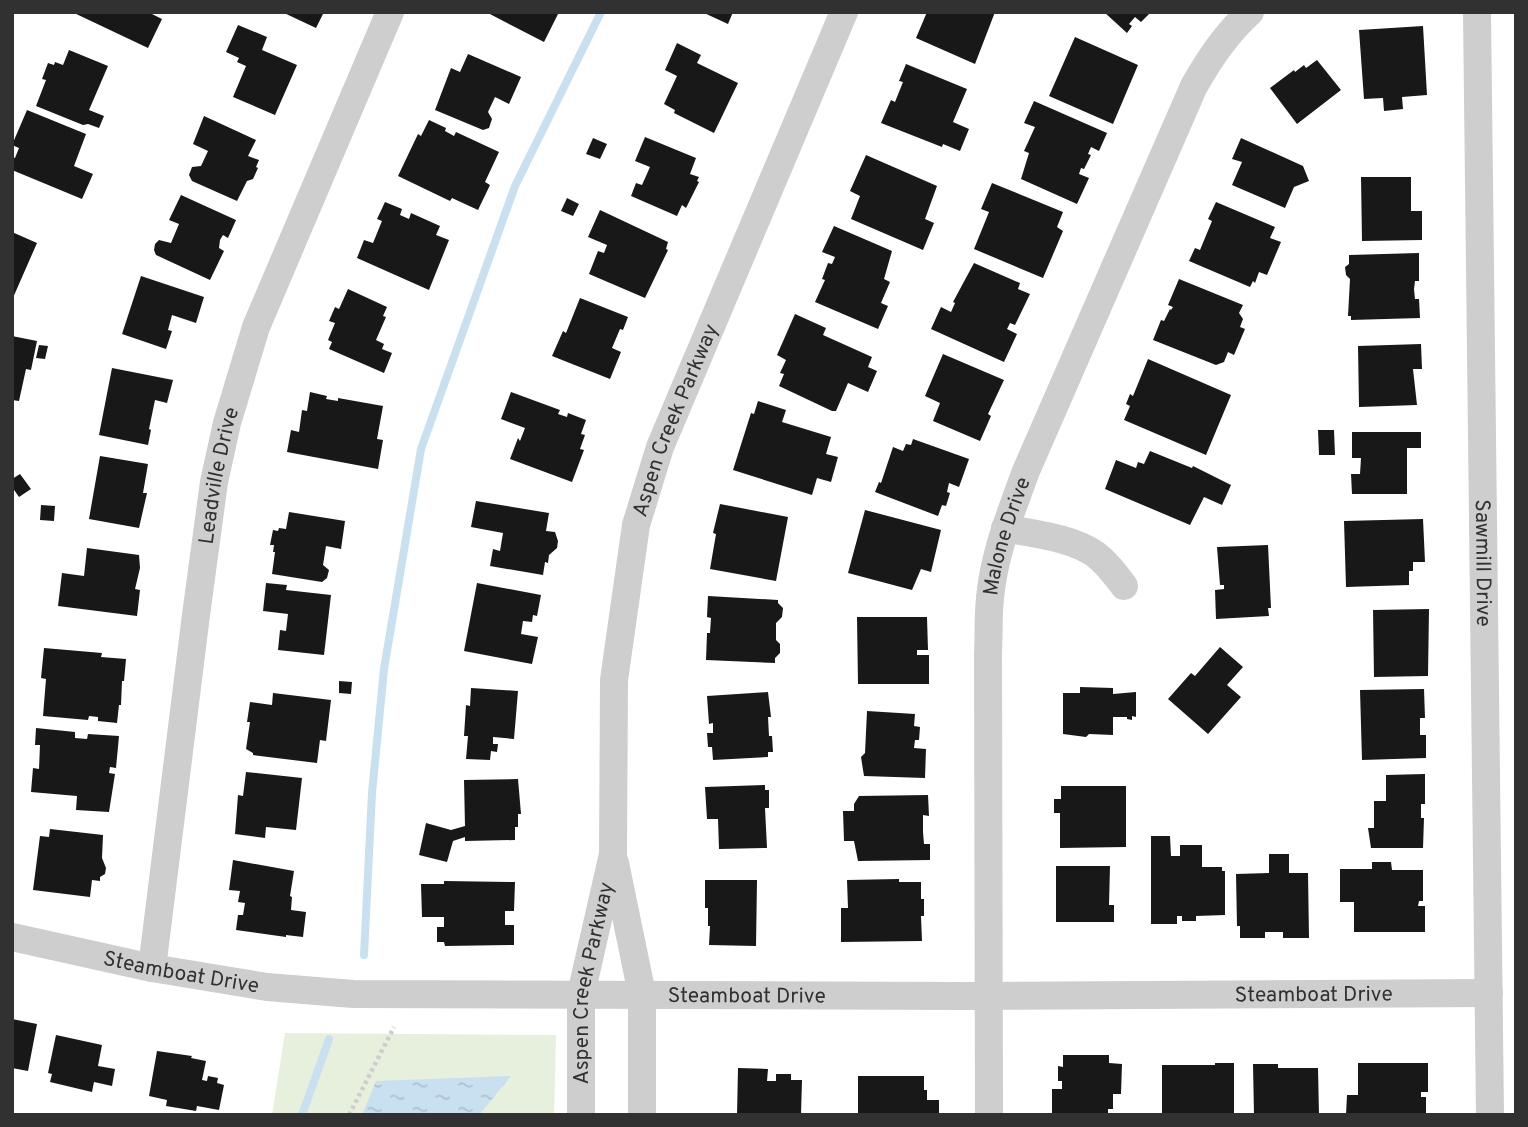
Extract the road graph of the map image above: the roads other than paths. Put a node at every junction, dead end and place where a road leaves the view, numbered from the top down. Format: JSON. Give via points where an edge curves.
{"nodes":[{"id":1,"x":390,"y":12,"type":"edge"},
{"id":2,"x":844,"y":12,"type":"edge"},
{"id":3,"x":1250,"y":12,"type":"edge"},
{"id":4,"x":1477,"y":12,"type":"edge"},
{"id":5,"x":1005,"y":528,"type":"junction"},
{"id":6,"x":1124,"y":586,"type":"dead end"},
{"id":7,"x":613,"y":854,"type":"junction"},
{"id":8,"x":12,"y":937,"type":"edge"},
{"id":9,"x":152,"y":968,"type":"junction"},
{"id":10,"x":1489,"y":993,"type":"junction"},
{"id":11,"x":581,"y":994,"type":"junction"},
{"id":12,"x":642,"y":994,"type":"junction"},
{"id":13,"x":987,"y":995,"type":"junction"},
{"id":14,"x":581,"y":1115,"type":"edge"},
{"id":15,"x":642,"y":1115,"type":"edge"},
{"id":16,"x":989,"y":1115,"type":"edge"},
{"id":17,"x":1490,"y":1115,"type":"edge"}],
"edges":[{"from":1,"to":9,"type":"street","name":"Leadville Drive","via":[[256,327],[227,423],[195,615]]},
{"from":2,"to":7,"type":"street","name":"Aspen Creek Parkway","via":[[660,447],[636,524],[614,680]]},
{"from":3,"to":5,"type":"street","name":"Malone Drive","via":[[1211,56],[1194,86]]},
{"from":4,"to":10,"type":"street","name":"Sawmill Drive"},
{"from":5,"to":6,"type":"street","via":[[1093,553]]},
{"from":5,"to":13,"type":"street","name":"Malone Drive","via":[[990,598]]},
{"from":7,"to":11,"type":"street","name":"Aspen Creek Parkway"},
{"from":7,"to":12,"type":"street","name":"Aspen Creek Parkway"},
{"from":8,"to":9,"type":"street","name":"Steamboat Drive"},
{"from":9,"to":11,"type":"street","name":"Steamboat Drive","via":[[267,987],[353,994]]},
{"from":10,"to":13,"type":"street","name":"Steamboat Drive"},
{"from":10,"to":17,"type":"street","name":"Sawmill Drive"},
{"from":11,"to":12,"type":"street","name":"Steamboat Drive"},
{"from":11,"to":14,"type":"street","name":"Aspen Creek Parkway"},
{"from":12,"to":13,"type":"street","name":"Steamboat Drive"},
{"from":12,"to":15,"type":"street","name":"Aspen Creek Parkway"},
{"from":13,"to":16,"type":"street","name":"Malone Drive"}]}
